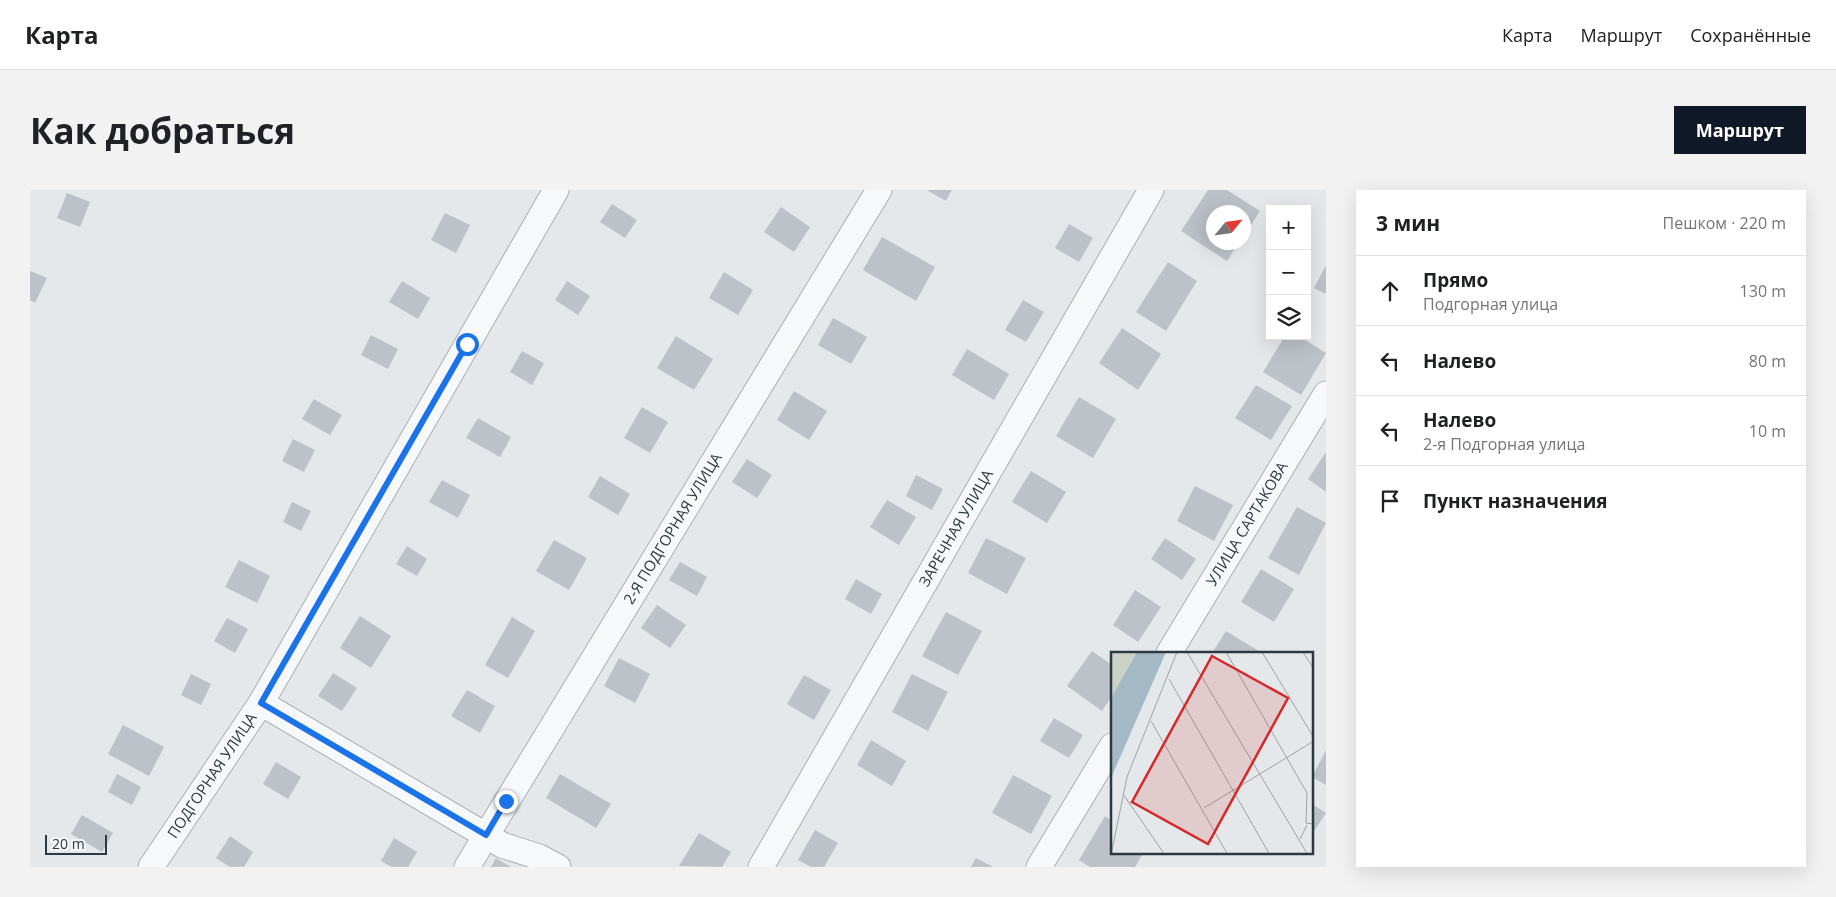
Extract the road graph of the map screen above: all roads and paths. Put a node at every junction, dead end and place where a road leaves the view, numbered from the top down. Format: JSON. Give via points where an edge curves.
{"nodes":[{"id":1,"x":556,"y":190,"type":"edge"},
{"id":2,"x":879,"y":190,"type":"edge"},
{"id":3,"x":1151,"y":190,"type":"edge"},
{"id":4,"x":1326,"y":394,"type":"edge"},
{"id":5,"x":1170,"y":652,"type":"edge"},
{"id":6,"x":261,"y":703,"type":"junction"},
{"id":7,"x":1111,"y":748,"type":"edge"},
{"id":8,"x":486,"y":835,"type":"junction"},
{"id":9,"x":151,"y":867,"type":"edge"},
{"id":10,"x":467,"y":867,"type":"edge"},
{"id":11,"x":558,"y":867,"type":"edge"},
{"id":12,"x":761,"y":867,"type":"edge"},
{"id":13,"x":1039,"y":867,"type":"edge"}],
"edges":[{"from":1,"to":6,"type":"street","name":"ПОДГОРНАЯ УЛИЦА"},
{"from":2,"to":8,"type":"street","name":"2-Я ПОДГОРНАЯ УЛИЦА"},
{"from":3,"to":12,"type":"street","name":"ЗАРЕЧНАЯ УЛИЦА"},
{"from":4,"to":5,"type":"street","name":"УЛИЦА САРТАКОВА"},
{"from":6,"to":8,"type":"street"},
{"from":6,"to":9,"type":"street","name":"ПОДГОРНАЯ УЛИЦА"},
{"from":7,"to":13,"type":"street"},
{"from":8,"to":10,"type":"street","name":"2-Я ПОДГОРНАЯ УЛИЦА"},
{"from":8,"to":11,"type":"street","via":[[502,845]]}]}
